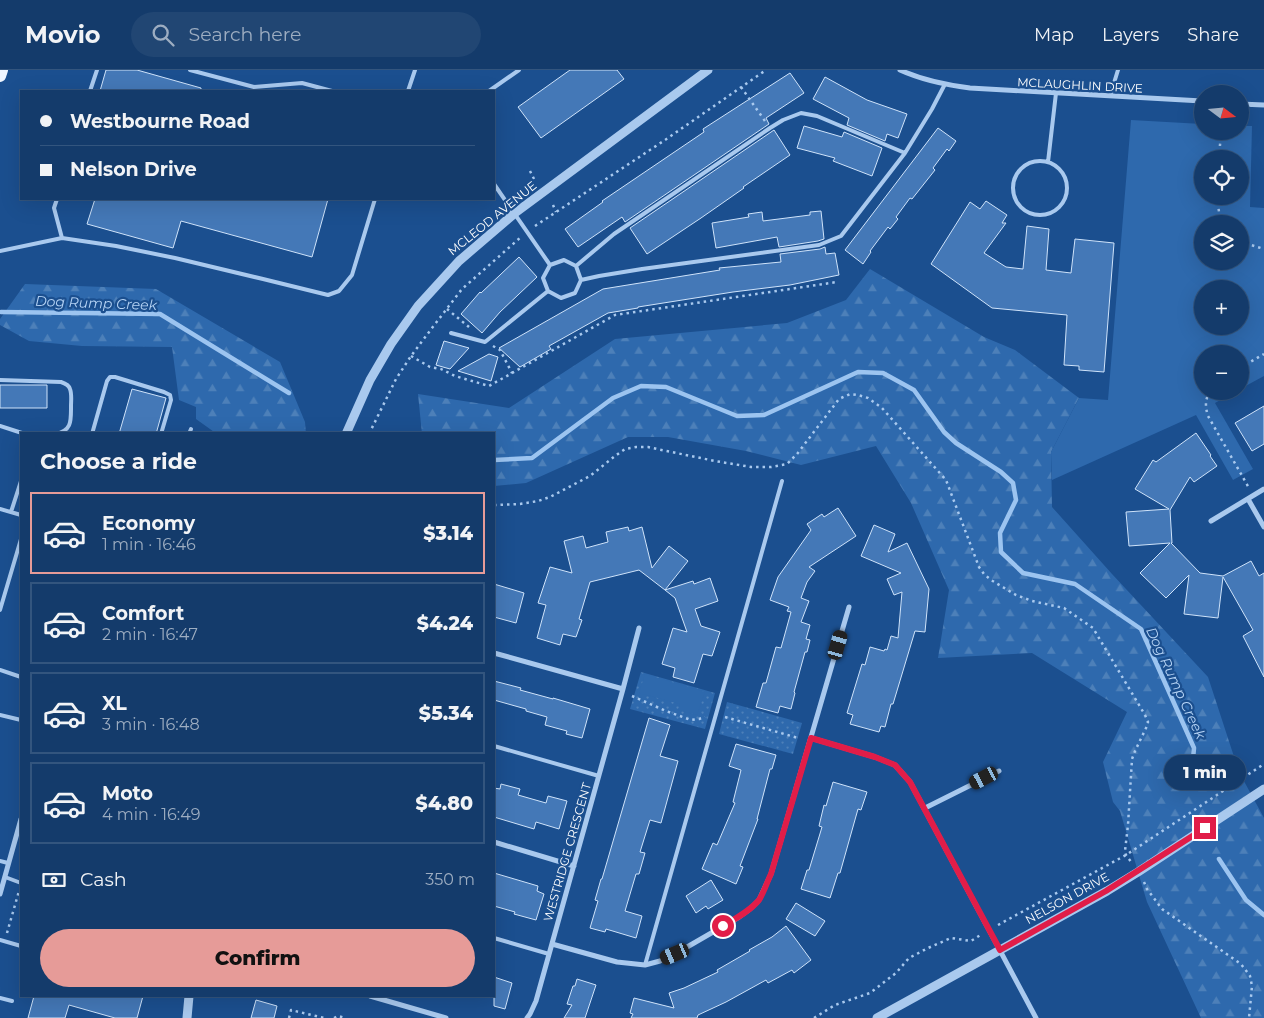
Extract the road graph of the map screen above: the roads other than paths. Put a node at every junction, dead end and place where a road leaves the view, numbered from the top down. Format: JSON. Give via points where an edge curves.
{"nodes":[{"id":1,"x":2,"y":70,"type":"edge"},
{"id":2,"x":96,"y":70,"type":"edge"},
{"id":3,"x":190,"y":70,"type":"edge"},
{"id":4,"x":415,"y":70,"type":"edge"},
{"id":5,"x":519,"y":70,"type":"edge"},
{"id":6,"x":708,"y":70,"type":"edge"},
{"id":7,"x":900,"y":70,"type":"edge"},
{"id":8,"x":1118,"y":70,"type":"edge"},
{"id":9,"x":0,"y":76,"type":"edge"},
{"id":10,"x":945,"y":84,"type":"junction"},
{"id":11,"x":90,"y":90,"type":"edge"},
{"id":12,"x":328,"y":90,"type":"edge"},
{"id":13,"x":408,"y":90,"type":"edge"},
{"id":14,"x":489,"y":90,"type":"edge"},
{"id":15,"x":1056,"y":93,"type":"junction"},
{"id":16,"x":1110,"y":96,"type":"junction"},
{"id":17,"x":1194,"y":101,"type":"edge"},
{"id":18,"x":1249,"y":104,"type":"edge"},
{"id":19,"x":1264,"y":105,"type":"edge"},
{"id":20,"x":905,"y":153,"type":"junction"},
{"id":21,"x":1048,"y":162,"type":"junction"},
{"id":22,"x":495,"y":185,"type":"edge"},
{"id":23,"x":57,"y":200,"type":"edge"},
{"id":24,"x":375,"y":200,"type":"edge"},
{"id":25,"x":515,"y":213,"type":"junction"},
{"id":26,"x":62,"y":238,"type":"junction"},
{"id":27,"x":0,"y":251,"type":"edge"},
{"id":28,"x":550,"y":265,"type":"junction"},
{"id":29,"x":576,"y":266,"type":"junction"},
{"id":30,"x":581,"y":280,"type":"junction"},
{"id":31,"x":548,"y":291,"type":"junction"},
{"id":32,"x":452,"y":333,"type":"dead end"},
{"id":33,"x":0,"y":380,"type":"edge"},
{"id":34,"x":0,"y":426,"type":"edge"},
{"id":35,"x":20,"y":432,"type":"edge"},
{"id":36,"x":62,"y":432,"type":"edge"},
{"id":37,"x":93,"y":432,"type":"edge"},
{"id":38,"x":162,"y":432,"type":"edge"},
{"id":39,"x":347,"y":432,"type":"edge"},
{"id":40,"x":782,"y":481,"type":"dead end"},
{"id":41,"x":20,"y":484,"type":"edge"},
{"id":42,"x":1264,"y":489,"type":"edge"},
{"id":43,"x":1250,"y":497,"type":"junction"},
{"id":44,"x":0,"y":509,"type":"edge"},
{"id":45,"x":11,"y":512,"type":"junction"},
{"id":46,"x":20,"y":515,"type":"edge"},
{"id":47,"x":1211,"y":521,"type":"dead end"},
{"id":48,"x":1264,"y":527,"type":"edge"},
{"id":49,"x":20,"y":542,"type":"edge"},
{"id":50,"x":849,"y":607,"type":"dead end"},
{"id":51,"x":0,"y":610,"type":"edge"},
{"id":52,"x":639,"y":628,"type":"dead end"},
{"id":53,"x":495,"y":653,"type":"edge"},
{"id":54,"x":0,"y":670,"type":"edge"},
{"id":55,"x":20,"y":677,"type":"edge"},
{"id":56,"x":623,"y":689,"type":"junction"},
{"id":57,"x":0,"y":715,"type":"edge"},
{"id":58,"x":20,"y":720,"type":"edge"},
{"id":59,"x":811,"y":738,"type":"junction"},
{"id":60,"x":495,"y":746,"type":"edge"},
{"id":61,"x":999,"y":771,"type":"dead end"},
{"id":62,"x":599,"y":776,"type":"junction"},
{"id":63,"x":1264,"y":789,"type":"edge"},
{"id":64,"x":925,"y":808,"type":"junction"},
{"id":65,"x":20,"y":828,"type":"edge"},
{"id":66,"x":495,"y":842,"type":"edge"},
{"id":67,"x":0,"y":861,"type":"edge"},
{"id":68,"x":8,"y":863,"type":"junction"},
{"id":69,"x":574,"y":866,"type":"junction"},
{"id":70,"x":5,"y":877,"type":"junction"},
{"id":71,"x":20,"y":883,"type":"edge"},
{"id":72,"x":0,"y":894,"type":"edge"},
{"id":73,"x":495,"y":938,"type":"edge"},
{"id":74,"x":2,"y":940,"type":"edge"},
{"id":75,"x":552,"y":944,"type":"junction"},
{"id":76,"x":20,"y":946,"type":"edge"},
{"id":77,"x":1000,"y":950,"type":"junction"},
{"id":78,"x":549,"y":954,"type":"junction"},
{"id":79,"x":645,"y":965,"type":"junction"},
{"id":80,"x":190,"y":997,"type":"edge"},
{"id":81,"x":373,"y":997,"type":"edge"},
{"id":82,"x":0,"y":998,"type":"edge"},
{"id":83,"x":12,"y":1001,"type":"dead end"},
{"id":84,"x":186,"y":1015,"type":"edge"},
{"id":85,"x":446,"y":1018,"type":"edge"},
{"id":86,"x":526,"y":1018,"type":"edge"},
{"id":87,"x":877,"y":1018,"type":"edge"},
{"id":88,"x":1036,"y":1018,"type":"edge"}],
"edges":[{"from":1,"to":9,"type":"main road"},
{"from":2,"to":11,"type":"lane"},
{"from":3,"to":12,"type":"lane","via":[[254,87],[302,83]]},
{"from":4,"to":13,"type":"lane"},
{"from":5,"to":14,"type":"lane"},
{"from":6,"to":25,"type":"street","name":"MCLEOD AVENUE"},
{"from":7,"to":10,"type":"street","name":"MCLAUGHLIN DRIVE"},
{"from":8,"to":16,"type":"lane"},
{"from":10,"to":15,"type":"street","name":"MCLAUGHLIN DRIVE","via":[[996,91]]},
{"from":10,"to":20,"type":"lane"},
{"from":15,"to":16,"type":"street","name":"MCLAUGHLIN DRIVE"},
{"from":15,"to":21,"type":"lane"},
{"from":16,"to":17,"type":"street","name":"MCLAUGHLIN DRIVE"},
{"from":18,"to":19,"type":"street"},
{"from":20,"to":29,"type":"lane","via":[[817,116],[801,113],[770,128],[614,234]]},
{"from":20,"to":30,"type":"lane","via":[[841,236],[820,245]]},
{"from":21,"to":21,"type":"lane","via":[[1026,165],[1018,172],[1014,183],[1019,205],[1038,215],[1050,214],[1066,198],[1065,176]]},
{"from":22,"to":25,"type":"lane"},
{"from":23,"to":26,"type":"lane","via":[[54,208]]},
{"from":24,"to":26,"type":"lane","via":[[352,275],[339,290],[328,295],[175,258]]},
{"from":25,"to":28,"type":"lane"},
{"from":25,"to":39,"type":"street","name":"MCLEOD AVENUE","via":[[459,261],[418,306],[370,380]]},
{"from":26,"to":27,"type":"lane"},
{"from":28,"to":29,"type":"lane","via":[[564,260]]},
{"from":28,"to":31,"type":"lane","via":[[543,278]]},
{"from":29,"to":30,"type":"lane"},
{"from":30,"to":31,"type":"lane","via":[[575,293],[568,296],[561,298]]},
{"from":31,"to":32,"type":"lane","via":[[485,342]]},
{"from":33,"to":36,"type":"lane","via":[[66,384],[71,390],[71,422]]},
{"from":34,"to":35,"type":"lane"},
{"from":37,"to":38,"type":"lane","via":[[106,380],[110,377],[170,395]]},
{"from":40,"to":79,"type":"lane"},
{"from":41,"to":45,"type":"lane"},
{"from":42,"to":43,"type":"street"},
{"from":43,"to":47,"type":"street"},
{"from":43,"to":48,"type":"street"},
{"from":44,"to":45,"type":"lane"},
{"from":45,"to":46,"type":"lane"},
{"from":49,"to":51,"type":"lane"},
{"from":50,"to":59,"type":"street"},
{"from":52,"to":56,"type":"street","name":"WESTRIDGE CRESCENT"},
{"from":53,"to":56,"type":"street"},
{"from":54,"to":55,"type":"lane"},
{"from":56,"to":62,"type":"street","name":"WESTRIDGE CRESCENT"},
{"from":57,"to":58,"type":"lane"},
{"from":59,"to":64,"type":"street","via":[[895,765],[910,782]]},
{"from":59,"to":79,"type":"street","via":[[771,874],[759,900],[739,917],[675,954]]},
{"from":60,"to":62,"type":"lane"},
{"from":61,"to":64,"type":"street"},
{"from":62,"to":69,"type":"street","name":"WESTRIDGE CRESCENT"},
{"from":63,"to":77,"type":"street","name":"NELSON DRIVE","via":[[1138,872]]},
{"from":64,"to":77,"type":"street"},
{"from":65,"to":68,"type":"street"},
{"from":66,"to":69,"type":"street"},
{"from":67,"to":68,"type":"lane"},
{"from":68,"to":70,"type":"street"},
{"from":69,"to":75,"type":"street","name":"WESTRIDGE CRESCENT"},
{"from":70,"to":71,"type":"lane"},
{"from":70,"to":72,"type":"street"},
{"from":73,"to":78,"type":"lane"},
{"from":74,"to":76,"type":"lane"},
{"from":75,"to":78,"type":"street","name":"WESTRIDGE CRESCENT"},
{"from":75,"to":79,"type":"street","via":[[618,962]]},
{"from":77,"to":87,"type":"street","name":"NELSON DRIVE"},
{"from":77,"to":88,"type":"street"},
{"from":78,"to":86,"type":"street","name":"WESTRIDGE CRESCENT","via":[[536,1001]]},
{"from":80,"to":84,"type":"street"},
{"from":81,"to":85,"type":"street"},
{"from":82,"to":83,"type":"lane"}]}
